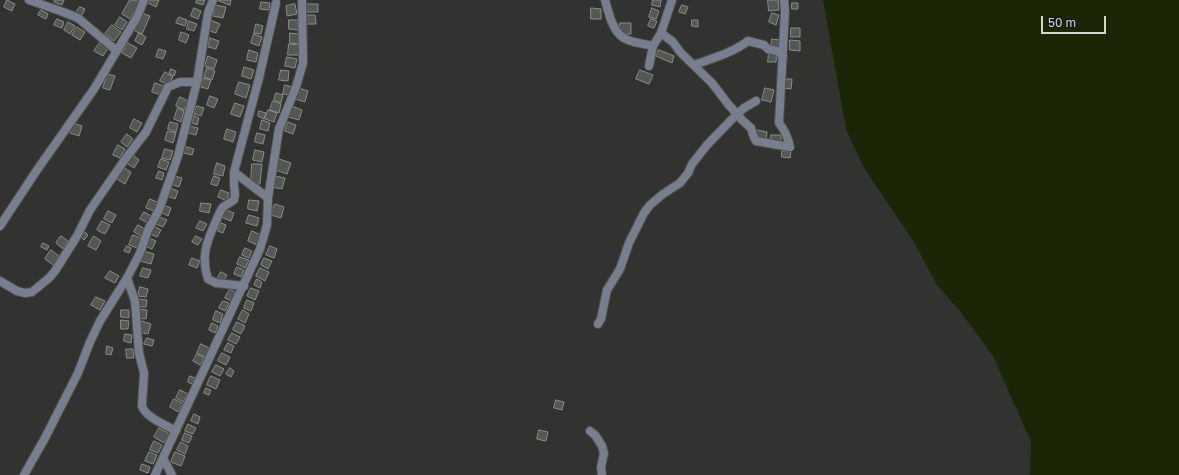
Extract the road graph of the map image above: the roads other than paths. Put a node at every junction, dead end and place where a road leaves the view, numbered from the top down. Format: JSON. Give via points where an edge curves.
{"nodes":[{"id":1,"x":29,"y":0,"type":"edge"},
{"id":2,"x":144,"y":0,"type":"edge"},
{"id":3,"x":213,"y":0,"type":"edge"},
{"id":4,"x":302,"y":0,"type":"edge"},
{"id":5,"x":606,"y":0,"type":"edge"},
{"id":6,"x":672,"y":0,"type":"edge"},
{"id":7,"x":784,"y":0,"type":"edge"},
{"id":8,"x":276,"y":3,"type":"dead end"},
{"id":9,"x":661,"y":33,"type":"junction"},
{"id":10,"x":653,"y":46,"type":"junction"},
{"id":11,"x":117,"y":51,"type":"junction"},
{"id":12,"x":783,"y":56,"type":"junction"},
{"id":13,"x":694,"y":65,"type":"junction"},
{"id":14,"x":649,"y":66,"type":"dead end"},
{"id":15,"x":197,"y":82,"type":"junction"},
{"id":16,"x":756,"y":101,"type":"dead end"},
{"id":17,"x":737,"y":114,"type":"junction"},
{"id":18,"x":234,"y":172,"type":"junction"},
{"id":19,"x":268,"y":198,"type":"junction"},
{"id":20,"x":0,"y":226,"type":"edge"},
{"id":21,"x":127,"y":278,"type":"junction"},
{"id":22,"x":0,"y":282,"type":"edge"},
{"id":23,"x":244,"y":286,"type":"junction"},
{"id":24,"x":598,"y":324,"type":"dead end"},
{"id":25,"x":176,"y":431,"type":"junction"},
{"id":26,"x":590,"y":431,"type":"dead end"},
{"id":27,"x":163,"y":458,"type":"junction"},
{"id":28,"x":24,"y":475,"type":"edge"},
{"id":29,"x":155,"y":475,"type":"edge"},
{"id":30,"x":172,"y":475,"type":"edge"},
{"id":31,"x":602,"y":475,"type":"edge"}],
"edges":[{"from":1,"to":11,"type":"street","via":[[78,18]]},
{"from":2,"to":11,"type":"street"},
{"from":3,"to":15,"type":"street","via":[[208,14]]},
{"from":4,"to":19,"type":"street","via":[[303,63],[279,129]]},
{"from":5,"to":10,"type":"street","via":[[618,33],[627,40]]},
{"from":6,"to":9,"type":"street"},
{"from":7,"to":12,"type":"street"},
{"from":8,"to":18,"type":"street"},
{"from":9,"to":10,"type":"street"},
{"from":9,"to":13,"type":"street"},
{"from":10,"to":14,"type":"street"},
{"from":11,"to":20,"type":"street"},
{"from":12,"to":13,"type":"street","via":[[764,45],[748,41],[726,54]]},
{"from":12,"to":17,"type":"street","via":[[780,123],[790,147],[756,141],[751,128]]},
{"from":13,"to":17,"type":"street"},
{"from":15,"to":21,"type":"street","via":[[178,156],[159,210]]},
{"from":15,"to":22,"type":"street","via":[[180,82],[168,87],[146,132],[90,210],[77,236],[49,278],[32,292],[25,293]]},
{"from":16,"to":17,"type":"street"},
{"from":17,"to":24,"type":"street","via":[[700,153],[680,183],[663,194],[644,213],[620,269],[607,290]]},
{"from":18,"to":19,"type":"street"},
{"from":18,"to":23,"type":"street","via":[[234,200],[223,207],[205,246],[205,269],[208,279],[212,282]]},
{"from":19,"to":23,"type":"street","via":[[267,225]]},
{"from":21,"to":25,"type":"street","via":[[135,301],[139,353],[144,373],[143,410]]},
{"from":21,"to":28,"type":"street","via":[[100,321],[75,379]]},
{"from":23,"to":25,"type":"street"},
{"from":25,"to":27,"type":"street"},
{"from":26,"to":31,"type":"street","via":[[602,446],[604,453]]},
{"from":27,"to":29,"type":"street"},
{"from":27,"to":30,"type":"street"}]}
